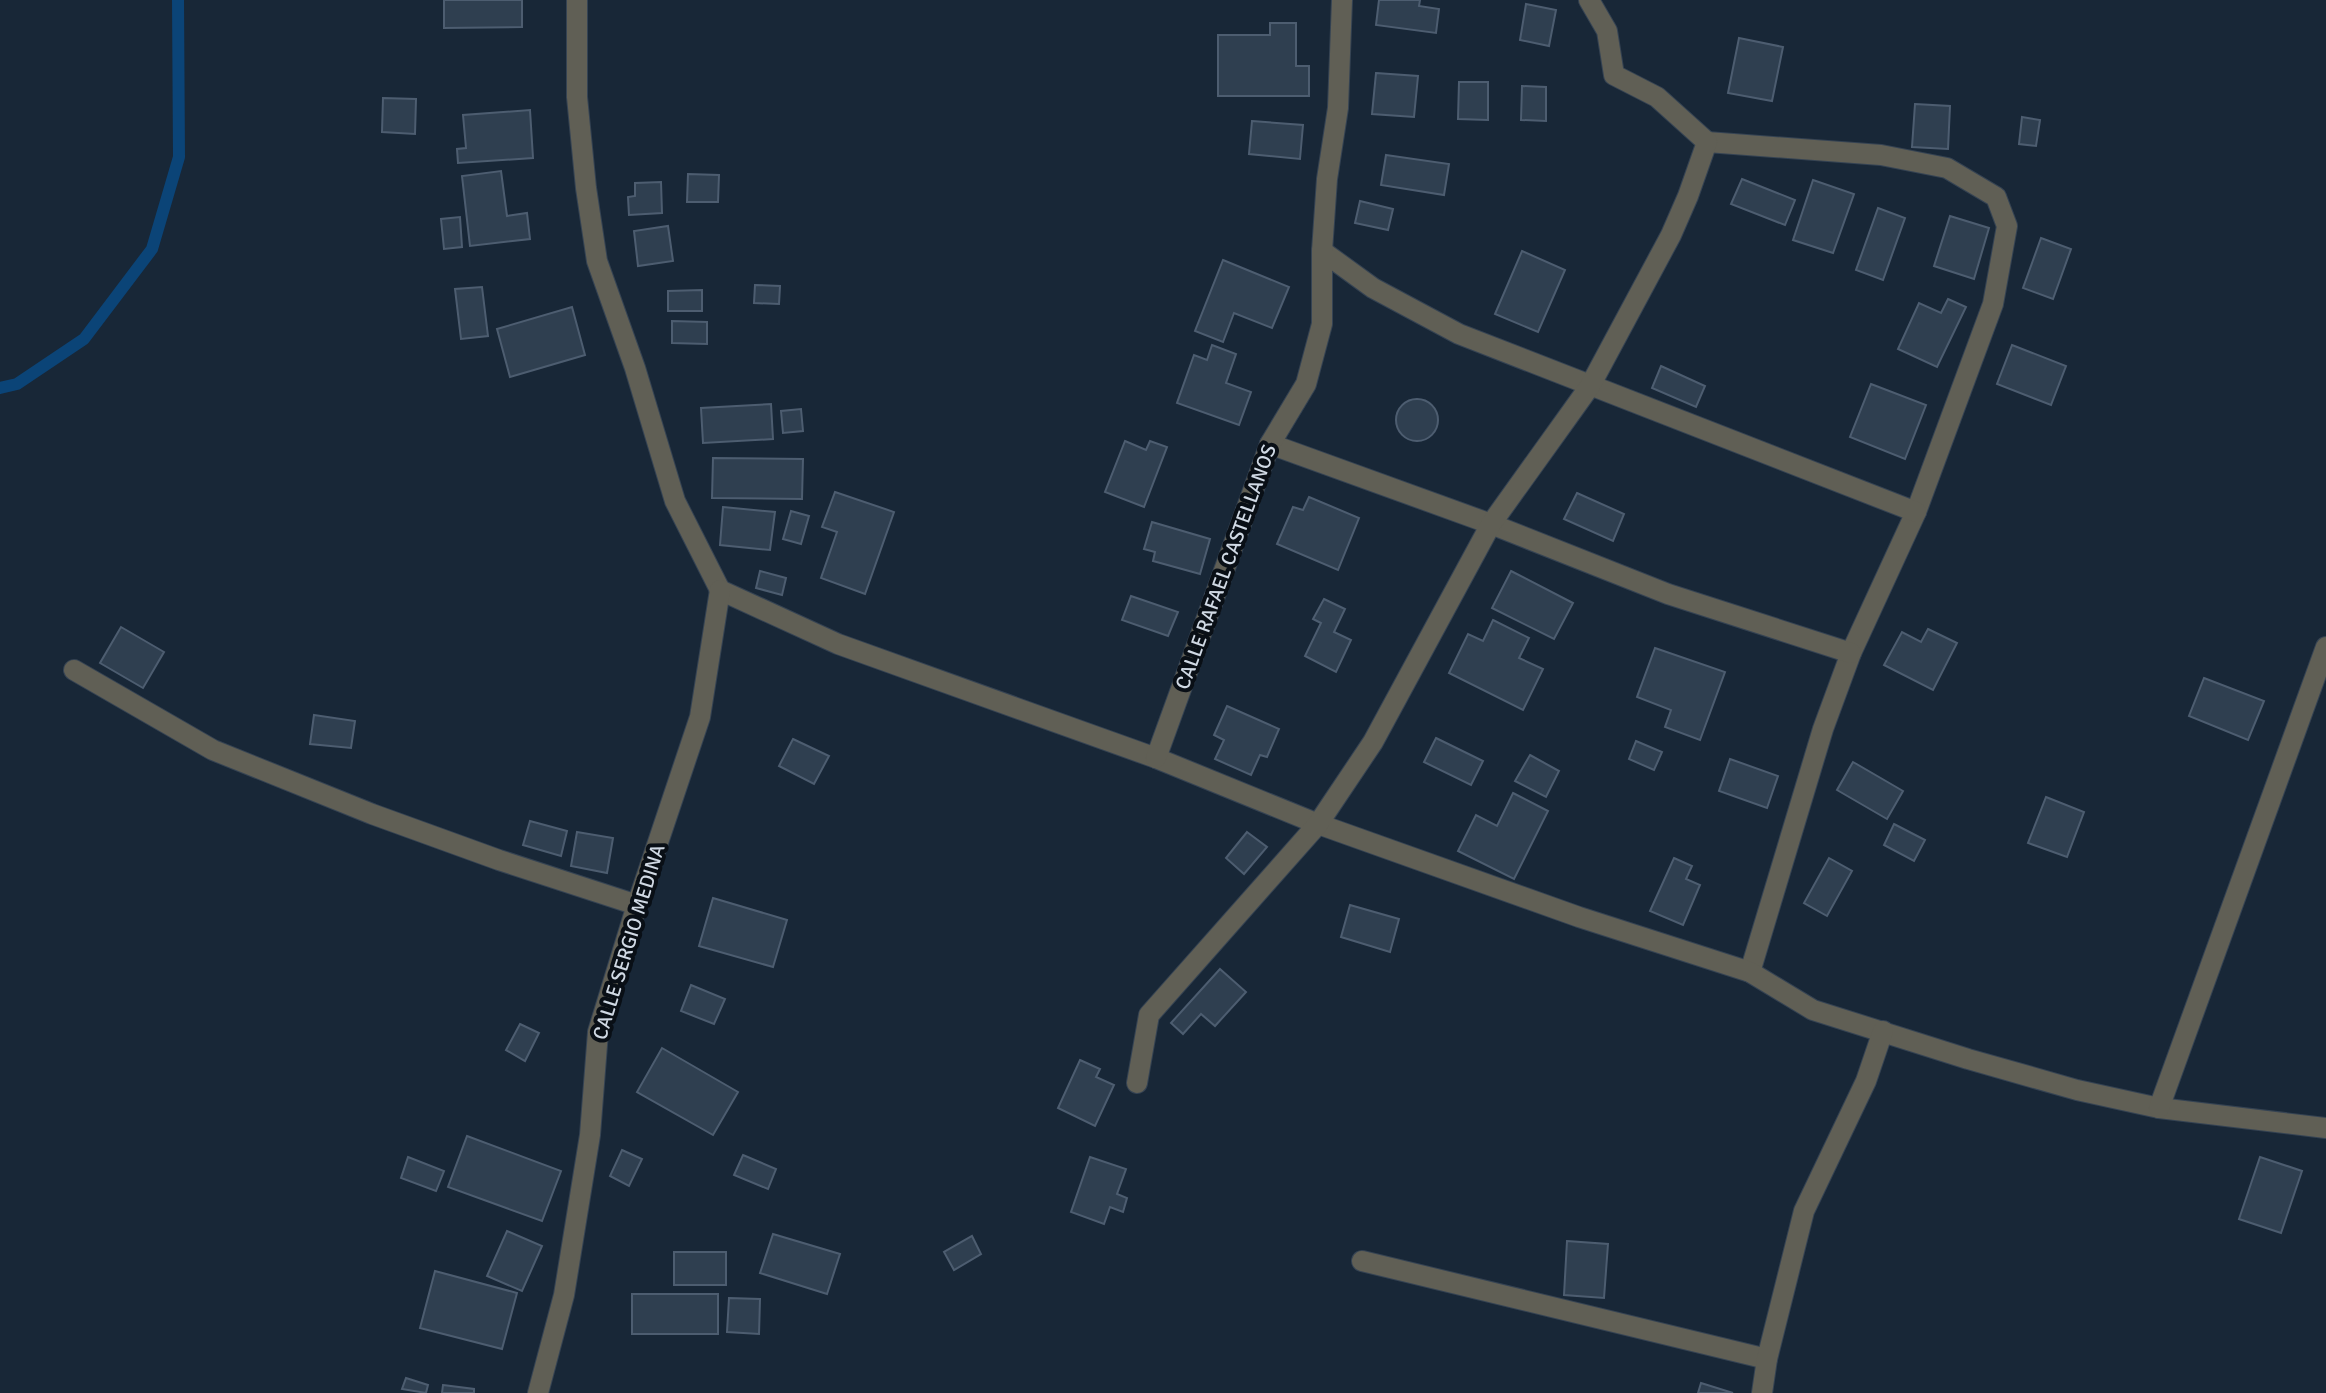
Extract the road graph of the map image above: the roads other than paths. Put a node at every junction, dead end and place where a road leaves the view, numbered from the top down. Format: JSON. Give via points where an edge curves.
{"nodes":[{"id":1,"x":577,"y":0,"type":"edge"},
{"id":2,"x":1342,"y":0,"type":"edge"},
{"id":3,"x":1589,"y":0,"type":"edge"},
{"id":4,"x":1707,"y":142,"type":"junction"},
{"id":5,"x":1322,"y":251,"type":"junction"},
{"id":6,"x":1590,"y":386,"type":"junction"},
{"id":7,"x":1270,"y":444,"type":"junction"},
{"id":8,"x":1916,"y":512,"type":"junction"},
{"id":9,"x":1491,"y":524,"type":"junction"},
{"id":10,"x":720,"y":590,"type":"junction"},
{"id":11,"x":2326,"y":647,"type":"edge"},
{"id":12,"x":1851,"y":653,"type":"junction"},
{"id":13,"x":74,"y":670,"type":"dead end"},
{"id":14,"x":1156,"y":758,"type":"junction"},
{"id":15,"x":1318,"y":824,"type":"junction"},
{"id":16,"x":637,"y":905,"type":"junction"},
{"id":17,"x":1750,"y":972,"type":"junction"},
{"id":18,"x":1883,"y":1031,"type":"junction"},
{"id":19,"x":1137,"y":1083,"type":"dead end"},
{"id":20,"x":2159,"y":1108,"type":"junction"},
{"id":21,"x":2326,"y":1128,"type":"edge"},
{"id":22,"x":1362,"y":1261,"type":"dead end"},
{"id":23,"x":1767,"y":1359,"type":"junction"},
{"id":24,"x":538,"y":1393,"type":"edge"},
{"id":25,"x":1762,"y":1393,"type":"edge"}],
"edges":[{"from":1,"to":10,"type":"street","via":[[577,97],[597,261],[675,501]]},
{"from":2,"to":5,"type":"street","name":"CALLE RAFAEL CASTELLANOS","via":[[1338,108]]},
{"from":3,"to":4,"type":"street","via":[[1607,31],[1614,75],[1657,97]]},
{"from":4,"to":6,"type":"street","via":[[1671,235]]},
{"from":4,"to":8,"type":"street","via":[[1881,155],[1947,168],[1996,197],[2007,226],[1993,304]]},
{"from":5,"to":6,"type":"street","via":[[1373,288],[1459,334]]},
{"from":5,"to":7,"type":"street","name":"CALLE RAFAEL CASTELLANOS","via":[[1322,324],[1306,384]]},
{"from":6,"to":8,"type":"street"},
{"from":6,"to":9,"type":"street"},
{"from":7,"to":9,"type":"street"},
{"from":7,"to":14,"type":"street","name":"CALLE RAFAEL CASTELLANOS"},
{"from":8,"to":12,"type":"street"},
{"from":9,"to":12,"type":"street","via":[[1668,594]]},
{"from":9,"to":15,"type":"street","via":[[1373,742]]},
{"from":10,"to":14,"type":"street","via":[[838,644]]},
{"from":10,"to":16,"type":"street","name":"CALLE SERGIO MEDINA","via":[[700,717]]},
{"from":11,"to":20,"type":"street"},
{"from":12,"to":17,"type":"street"},
{"from":13,"to":16,"type":"street","via":[[213,750],[386,819]]},
{"from":14,"to":15,"type":"street"},
{"from":15,"to":17,"type":"street"},
{"from":15,"to":19,"type":"street","via":[[1149,1015]]},
{"from":16,"to":24,"type":"street","name":"CALLE SERGIO MEDINA","via":[[598,1032],[590,1135],[564,1295]]},
{"from":17,"to":18,"type":"street","via":[[1813,1010]]},
{"from":18,"to":20,"type":"street","via":[[2077,1090]]},
{"from":18,"to":23,"type":"street","via":[[1866,1081],[1804,1211]]},
{"from":20,"to":21,"type":"street"},
{"from":22,"to":23,"type":"street"},
{"from":23,"to":25,"type":"street"}]}
